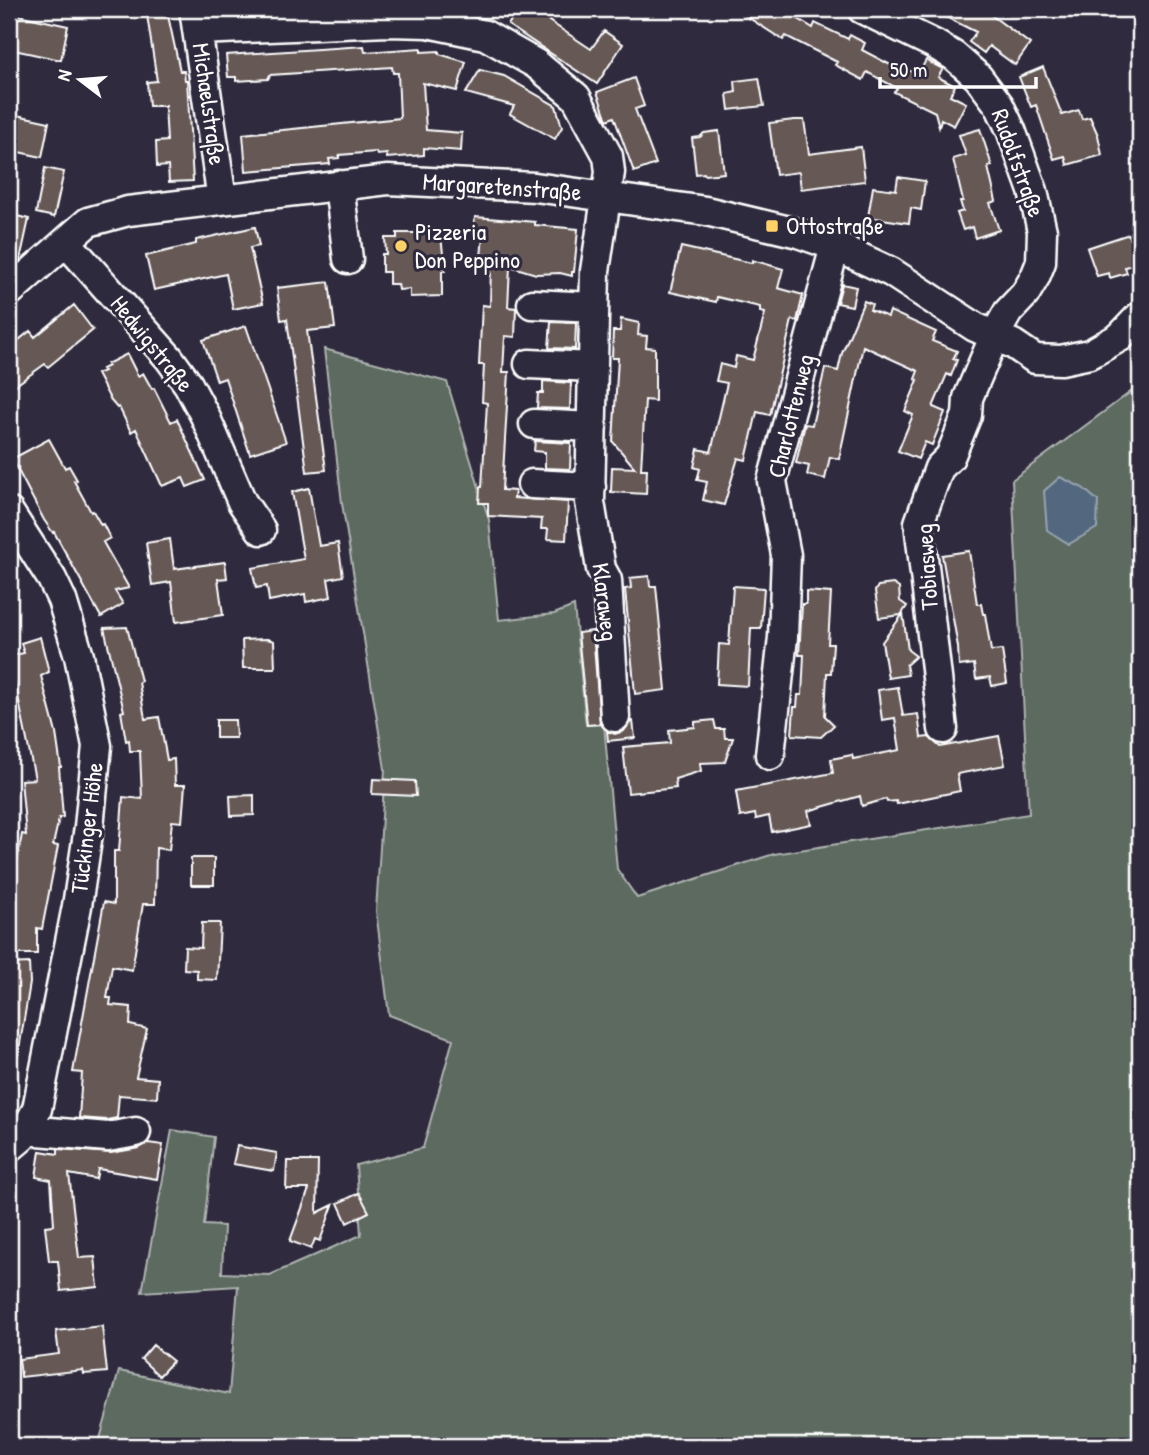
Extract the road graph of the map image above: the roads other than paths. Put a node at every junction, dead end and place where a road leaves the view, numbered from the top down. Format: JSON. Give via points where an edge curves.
{"nodes":[{"id":1,"x":862,"y":9,"type":"edge"},
{"id":2,"x":196,"y":20,"type":"edge"},
{"id":3,"x":339,"y":186,"type":"junction"},
{"id":4,"x":606,"y":195,"type":"junction"},
{"id":5,"x":222,"y":200,"type":"junction"},
{"id":6,"x":66,"y":243,"type":"junction"},
{"id":7,"x":835,"y":246,"type":"junction"},
{"id":8,"x":348,"y":259,"type":"dead end"},
{"id":9,"x":9,"y":292,"type":"edge"},
{"id":10,"x":532,"y":304,"type":"dead end"},
{"id":11,"x":594,"y":307,"type":"junction"},
{"id":12,"x":1140,"y":316,"type":"edge"},
{"id":13,"x":995,"y":335,"type":"junction"},
{"id":14,"x":529,"y":365,"type":"dead end"},
{"id":15,"x":593,"y":366,"type":"junction"},
{"id":16,"x":534,"y":424,"type":"dead end"},
{"id":17,"x":592,"y":427,"type":"junction"},
{"id":18,"x":532,"y":484,"type":"dead end"},
{"id":19,"x":591,"y":487,"type":"junction"},
{"id":20,"x":9,"y":512,"type":"edge"},
{"id":21,"x":261,"y":530,"type":"dead end"},
{"id":22,"x":615,"y":717,"type":"dead end"},
{"id":23,"x":943,"y":729,"type":"dead end"},
{"id":24,"x":770,"y":755,"type":"dead end"},
{"id":25,"x":136,"y":1132,"type":"dead end"},
{"id":26,"x":17,"y":1139,"type":"edge"}],
"edges":[{"from":1,"to":13,"type":"street","name":"Rudolfstraße","via":[[954,56],[989,90],[1012,130],[1038,212],[1042,250],[1035,276]]},
{"from":2,"to":4,"type":"street","via":[[428,23],[485,35],[537,64],[576,97],[608,156]]},
{"from":2,"to":5,"type":"street","name":"Michaelstraße"},
{"from":3,"to":4,"type":"street","name":"Margaretenstraße","via":[[388,180]]},
{"from":3,"to":5,"type":"street","name":"Margaretenstraße"},
{"from":3,"to":8,"type":"street"},
{"from":4,"to":7,"type":"street","name":"Margaretenstraße","via":[[706,211]]},
{"from":4,"to":11,"type":"street","name":"Klaraweg","via":[[594,271]]},
{"from":5,"to":6,"type":"street","name":"Margaretenstraße","via":[[128,211],[88,222]]},
{"from":6,"to":9,"type":"street","name":"Margaretenstraße"},
{"from":6,"to":21,"type":"street","name":"Hedwigstraße","via":[[188,384],[242,502]]},
{"from":7,"to":13,"type":"street","name":"Margaretenstraße","via":[[891,272],[975,327]]},
{"from":7,"to":24,"type":"street","name":"Charlottenweg","via":[[772,481],[786,555]]},
{"from":10,"to":11,"type":"street"},
{"from":11,"to":15,"type":"street","name":"Klaraweg"},
{"from":12,"to":13,"type":"street","via":[[1104,348],[1077,358],[1035,359]]},
{"from":13,"to":23,"type":"street","name":"Tobiasweg","via":[[968,398],[967,415],[950,457],[939,468],[919,523]]},
{"from":14,"to":15,"type":"street"},
{"from":15,"to":17,"type":"street","name":"Klaraweg"},
{"from":16,"to":17,"type":"street"},
{"from":17,"to":19,"type":"street","name":"Klaraweg"},
{"from":18,"to":19,"type":"street"},
{"from":19,"to":22,"type":"street","name":"Klaraweg","via":[[601,569],[607,580]]},
{"from":20,"to":26,"type":"street","name":"Tückinger Höhe","via":[[62,600],[97,746],[77,906],[37,1109]]},
{"from":25,"to":26,"type":"street"}]}
